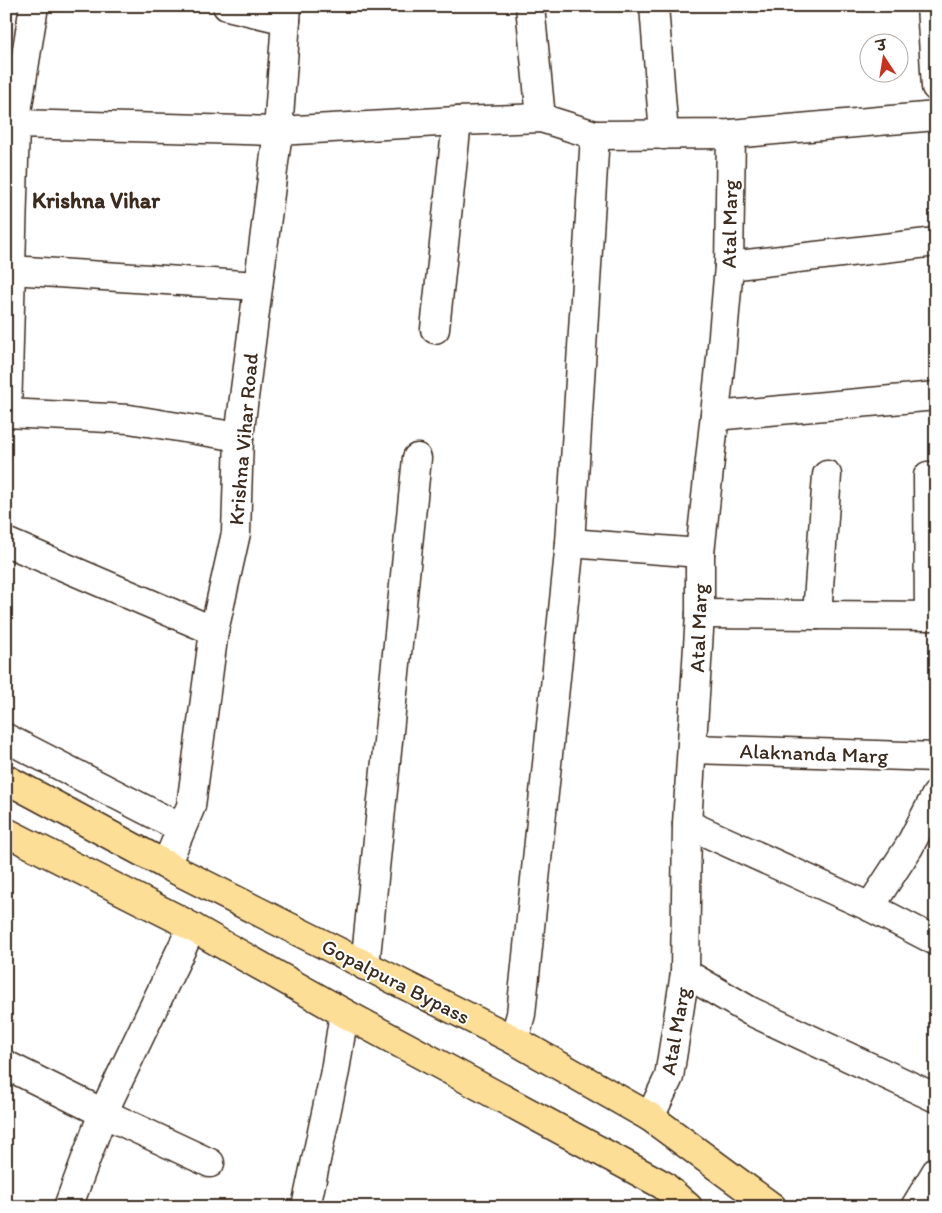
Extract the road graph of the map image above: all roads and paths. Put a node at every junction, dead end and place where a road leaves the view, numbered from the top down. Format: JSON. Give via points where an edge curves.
{"nodes":[{"id":1,"x":34,"y":6,"type":"edge"},
{"id":2,"x":227,"y":6,"type":"edge"},
{"id":3,"x":530,"y":6,"type":"edge"},
{"id":4,"x":654,"y":6,"type":"edge"},
{"id":5,"x":931,"y":6,"type":"edge"},
{"id":6,"x":286,"y":13,"type":"edge"},
{"id":7,"x":936,"y":87,"type":"edge"},
{"id":8,"x":936,"y":116,"type":"edge"},
{"id":9,"x":541,"y":118,"type":"junction"},
{"id":10,"x":457,"y":121,"type":"junction"},
{"id":11,"x":15,"y":124,"type":"junction"},
{"id":12,"x":278,"y":131,"type":"junction"},
{"id":13,"x":731,"y":134,"type":"junction"},
{"id":14,"x":595,"y":135,"type":"junction"},
{"id":15,"x":664,"y":135,"type":"junction"},
{"id":16,"x":936,"y":242,"type":"edge"},
{"id":17,"x":729,"y":266,"type":"junction"},
{"id":18,"x":11,"y":270,"type":"junction"},
{"id":19,"x":258,"y":286,"type":"junction"},
{"id":20,"x":435,"y":329,"type":"dead end"},
{"id":21,"x":936,"y":396,"type":"edge"},
{"id":22,"x":7,"y":413,"type":"edge"},
{"id":23,"x":715,"y":416,"type":"junction"},
{"id":24,"x":239,"y":438,"type":"junction"},
{"id":25,"x":417,"y":458,"type":"dead end"},
{"id":26,"x":827,"y":475,"type":"dead end"},
{"id":27,"x":928,"y":476,"type":"dead end"},
{"id":28,"x":6,"y":542,"type":"edge"},
{"id":29,"x":570,"y":543,"type":"junction"},
{"id":30,"x":700,"y":553,"type":"junction"},
{"id":31,"x":700,"y":614,"type":"junction"},
{"id":32,"x":817,"y":615,"type":"junction"},
{"id":33,"x":932,"y":616,"type":"edge"},
{"id":34,"x":214,"y":631,"type":"junction"},
{"id":35,"x":6,"y":738,"type":"edge"},
{"id":36,"x":692,"y":750,"type":"junction"},
{"id":37,"x":936,"y":757,"type":"edge"},
{"id":38,"x":6,"y":779,"type":"edge"},
{"id":39,"x":936,"y":795,"type":"edge"},
{"id":40,"x":687,"y":824,"type":"junction"},
{"id":41,"x":181,"y":828,"type":"junction"},
{"id":42,"x":6,"y":832,"type":"edge"},
{"id":43,"x":166,"y":865,"type":"junction"},
{"id":44,"x":870,"y":907,"type":"junction"},
{"id":45,"x":192,"y":927,"type":"junction"},
{"id":46,"x":936,"y":941,"type":"edge"},
{"id":47,"x":365,"y":966,"type":"junction"},
{"id":48,"x":685,"y":974,"type":"junction"},
{"id":49,"x":344,"y":1014,"type":"junction"},
{"id":50,"x":514,"y":1040,"type":"junction"},
{"id":51,"x":6,"y":1065,"type":"edge"},
{"id":52,"x":936,"y":1098,"type":"edge"},
{"id":53,"x":103,"y":1113,"type":"junction"},
{"id":54,"x":650,"y":1117,"type":"junction"},
{"id":55,"x":210,"y":1163,"type":"dead end"},
{"id":56,"x":936,"y":1172,"type":"edge"},
{"id":57,"x":68,"y":1207,"type":"edge"},
{"id":58,"x":306,"y":1207,"type":"edge"},
{"id":59,"x":688,"y":1207,"type":"edge"},
{"id":60,"x":772,"y":1207,"type":"edge"},
{"id":61,"x":916,"y":1207,"type":"edge"}],
"edges":[{"from":1,"to":11,"type":"street"},
{"from":2,"to":6,"type":"street"},
{"from":3,"to":9,"type":"street"},
{"from":4,"to":15,"type":"street"},
{"from":5,"to":7,"type":"street"},
{"from":6,"to":12,"type":"street","name":"Krishna Vihar Road"},
{"from":8,"to":13,"type":"street"},
{"from":9,"to":10,"type":"street"},
{"from":9,"to":14,"type":"street"},
{"from":10,"to":12,"type":"street"},
{"from":10,"to":20,"type":"street"},
{"from":11,"to":12,"type":"street"},
{"from":11,"to":18,"type":"street"},
{"from":12,"to":19,"type":"street","name":"Krishna Vihar Road"},
{"from":13,"to":15,"type":"street"},
{"from":13,"to":17,"type":"street","name":"Atal Marg"},
{"from":14,"to":15,"type":"street"},
{"from":14,"to":29,"type":"street"},
{"from":16,"to":17,"type":"street"},
{"from":17,"to":23,"type":"street","name":"Atal Marg"},
{"from":18,"to":19,"type":"street"},
{"from":18,"to":22,"type":"street"},
{"from":19,"to":24,"type":"street","name":"Krishna Vihar Road"},
{"from":21,"to":23,"type":"street"},
{"from":22,"to":24,"type":"street","via":[[129,419]]},
{"from":23,"to":30,"type":"street","name":"Atal Marg"},
{"from":24,"to":34,"type":"street","name":"Krishna Vihar Road","via":[[236,533]]},
{"from":25,"to":47,"type":"street"},
{"from":26,"to":32,"type":"street"},
{"from":27,"to":33,"type":"street"},
{"from":28,"to":34,"type":"street"},
{"from":29,"to":30,"type":"street"},
{"from":29,"to":50,"type":"street","via":[[522,1004]]},
{"from":30,"to":31,"type":"street","name":"Atal Marg"},
{"from":31,"to":32,"type":"street"},
{"from":31,"to":36,"type":"street","name":"Atal Marg"},
{"from":32,"to":33,"type":"street"},
{"from":34,"to":41,"type":"street","name":"Krishna Vihar Road","via":[[191,806]]},
{"from":35,"to":41,"type":"street"},
{"from":36,"to":37,"type":"street","name":"Alaknanda Marg"},
{"from":36,"to":40,"type":"street","name":"Atal Marg"},
{"from":38,"to":43,"type":"main road","name":"Gopalpura Bypass"},
{"from":39,"to":44,"type":"street","via":[[909,847]]},
{"from":40,"to":44,"type":"street"},
{"from":40,"to":48,"type":"street","name":"Atal Marg"},
{"from":41,"to":43,"type":"street","name":"Krishna Vihar Road"},
{"from":42,"to":45,"type":"main road"},
{"from":43,"to":47,"type":"main road","name":"Gopalpura Bypass"},
{"from":44,"to":46,"type":"street"},
{"from":45,"to":49,"type":"main road"},
{"from":45,"to":53,"type":"street"},
{"from":47,"to":50,"type":"main road","name":"Gopalpura Bypass"},
{"from":48,"to":52,"type":"street","via":[[750,1011]]},
{"from":48,"to":54,"type":"street","name":"Atal Marg","via":[[669,1077]]},
{"from":49,"to":58,"type":"street"},
{"from":49,"to":59,"type":"main road","via":[[663,1185]]},
{"from":50,"to":54,"type":"main road","name":"Gopalpura Bypass"},
{"from":51,"to":53,"type":"street"},
{"from":53,"to":55,"type":"street"},
{"from":53,"to":57,"type":"street"},
{"from":54,"to":60,"type":"main road","name":"Gopalpura Bypass"},
{"from":56,"to":61,"type":"street"}]}
